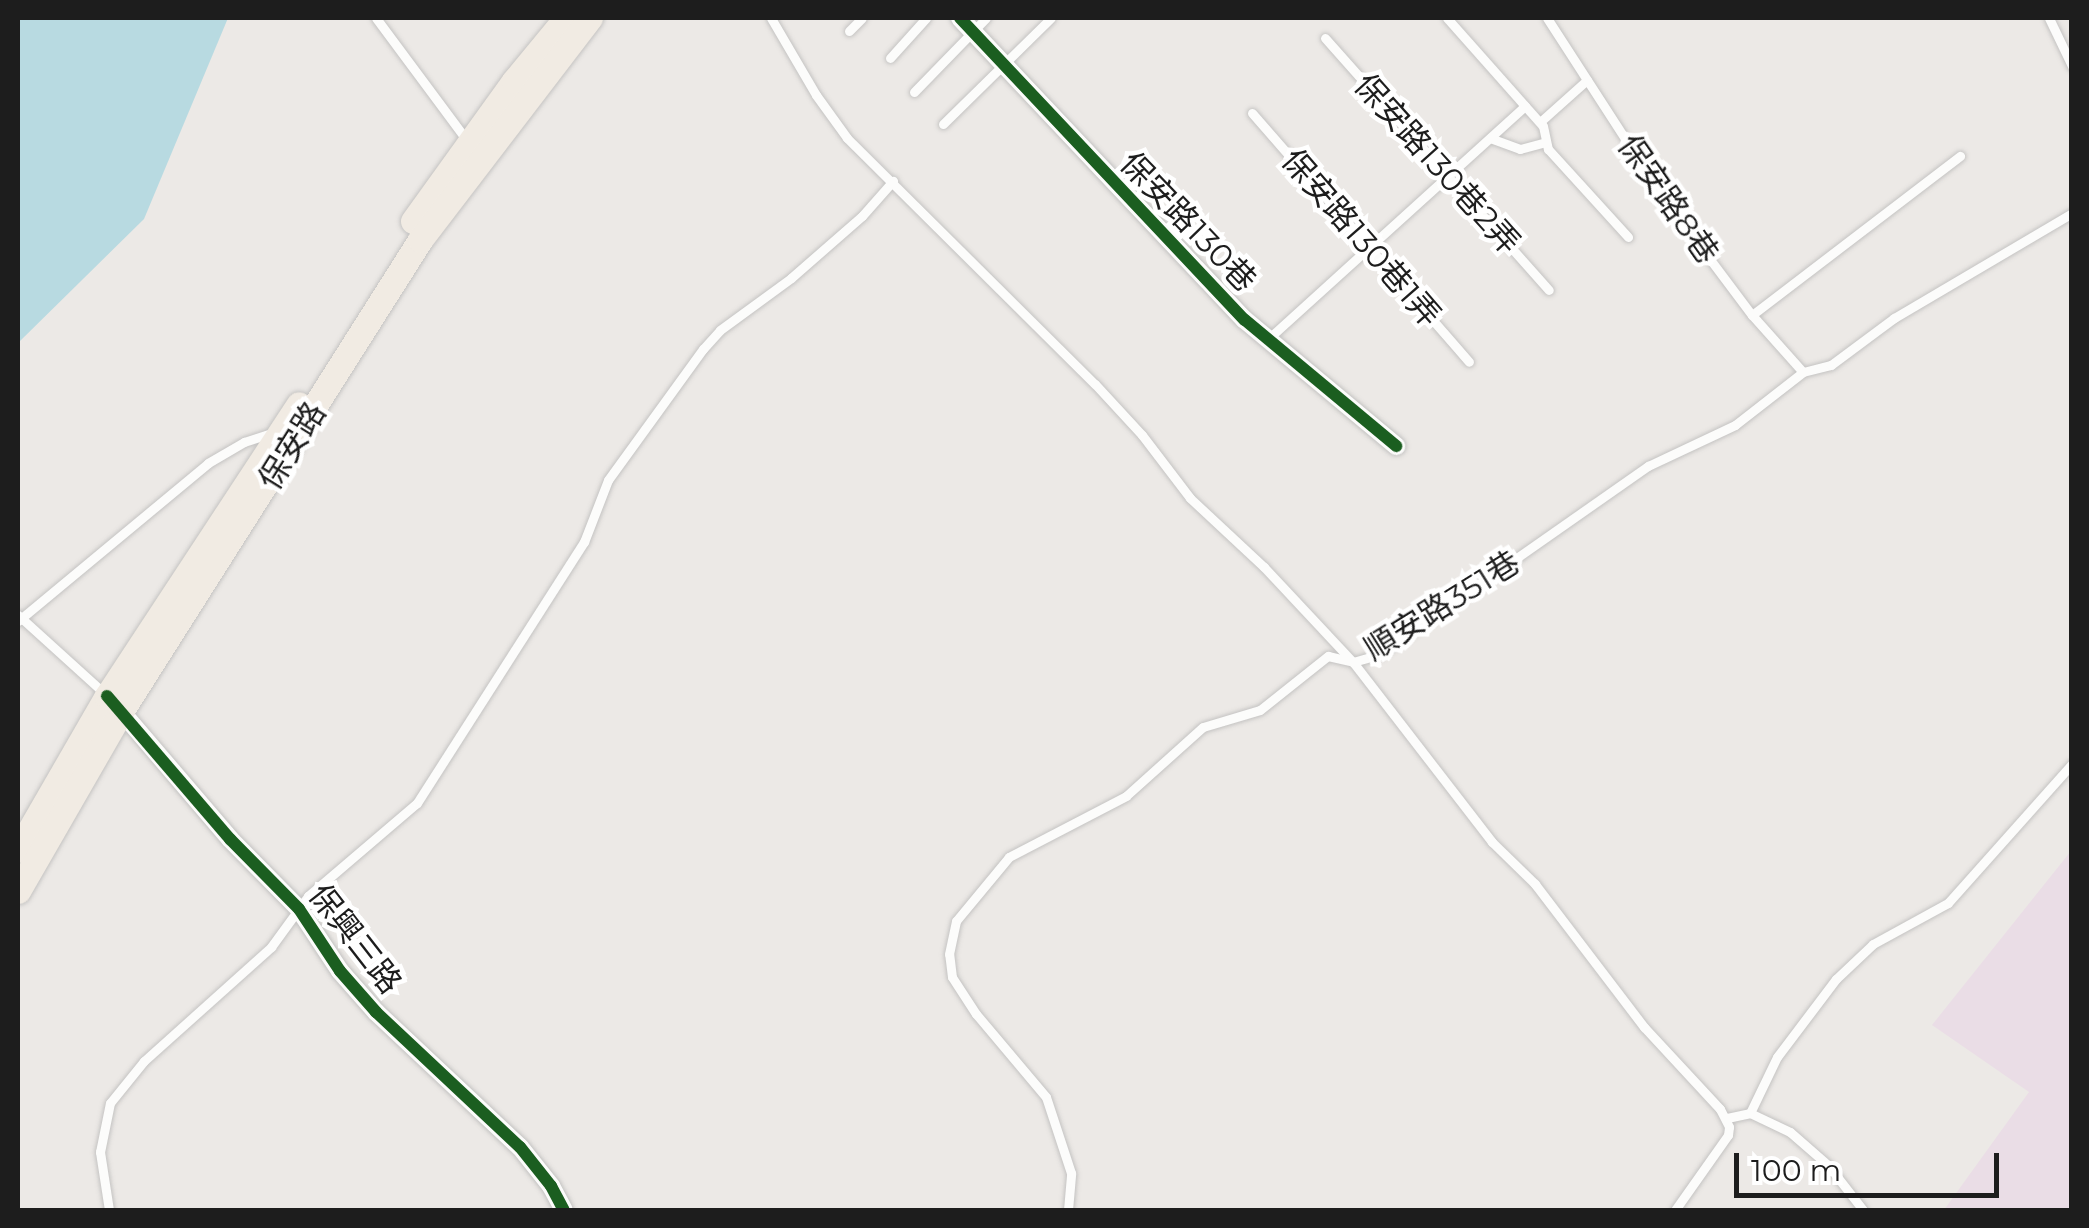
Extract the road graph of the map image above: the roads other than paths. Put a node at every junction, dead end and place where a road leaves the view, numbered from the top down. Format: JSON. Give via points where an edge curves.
{"nodes":[{"id":1,"x":376,"y":18,"type":"edge"},
{"id":2,"x":566,"y":18,"type":"edge"},
{"id":3,"x":590,"y":18,"type":"edge"},
{"id":4,"x":771,"y":18,"type":"edge"},
{"id":5,"x":862,"y":18,"type":"edge"},
{"id":6,"x":926,"y":18,"type":"edge"},
{"id":7,"x":986,"y":18,"type":"edge"},
{"id":8,"x":1052,"y":18,"type":"edge"},
{"id":9,"x":1447,"y":18,"type":"edge"},
{"id":10,"x":1546,"y":18,"type":"edge"},
{"id":11,"x":2049,"y":18,"type":"edge"},
{"id":12,"x":966,"y":25,"type":"edge"},
{"id":13,"x":849,"y":30,"type":"dead end"},
{"id":14,"x":1326,"y":38,"type":"dead end"},
{"id":15,"x":890,"y":58,"type":"dead end"},
{"id":16,"x":1000,"y":64,"type":"junction"},
{"id":17,"x":2072,"y":66,"type":"edge"},
{"id":18,"x":1587,"y":80,"type":"junction"},
{"id":19,"x":914,"y":92,"type":"dead end"},
{"id":20,"x":1525,"y":106,"type":"junction"},
{"id":21,"x":1252,"y":113,"type":"dead end"},
{"id":22,"x":1540,"y":122,"type":"junction"},
{"id":23,"x":943,"y":124,"type":"dead end"},
{"id":24,"x":1490,"y":138,"type":"junction"},
{"id":25,"x":468,"y":142,"type":"junction"},
{"id":26,"x":1546,"y":142,"type":"junction"},
{"id":27,"x":1960,"y":156,"type":"dead end"},
{"id":28,"x":1448,"y":176,"type":"junction"},
{"id":29,"x":893,"y":181,"type":"junction"},
{"id":30,"x":2072,"y":213,"type":"edge"},
{"id":31,"x":1628,"y":237,"type":"dead end"},
{"id":32,"x":1369,"y":247,"type":"junction"},
{"id":33,"x":1549,"y":290,"type":"dead end"},
{"id":34,"x":1752,"y":314,"type":"junction"},
{"id":35,"x":1266,"y":340,"type":"junction"},
{"id":36,"x":1470,"y":362,"type":"dead end"},
{"id":37,"x":1802,"y":372,"type":"junction"},
{"id":38,"x":284,"y":429,"type":"junction"},
{"id":39,"x":1396,"y":446,"type":"dead end"},
{"id":40,"x":18,"y":618,"type":"edge"},
{"id":41,"x":1354,"y":662,"type":"junction"},
{"id":42,"x":114,"y":703,"type":"junction"},
{"id":43,"x":2072,"y":764,"type":"edge"},
{"id":44,"x":18,"y":850,"type":"edge"},
{"id":45,"x":18,"y":891,"type":"edge"},
{"id":46,"x":299,"y":909,"type":"junction"},
{"id":47,"x":1750,"y":1113,"type":"junction"},
{"id":48,"x":1727,"y":1118,"type":"junction"},
{"id":49,"x":109,"y":1210,"type":"edge"},
{"id":50,"x":564,"y":1210,"type":"edge"},
{"id":51,"x":1068,"y":1210,"type":"edge"},
{"id":52,"x":1675,"y":1210,"type":"edge"},
{"id":53,"x":1863,"y":1210,"type":"edge"}],
"edges":[{"from":1,"to":25,"type":"lane"},
{"from":2,"to":25,"type":"main road","name":"保安路"},
{"from":3,"to":42,"type":"main road","name":"保安路","via":[[420,240],[297,440]]},
{"from":4,"to":29,"type":"lane","via":[[847,138]]},
{"from":5,"to":13,"type":"lane"},
{"from":6,"to":15,"type":"lane"},
{"from":7,"to":12,"type":"lane"},
{"from":8,"to":16,"type":"lane"},
{"from":9,"to":20,"type":"lane"},
{"from":10,"to":18,"type":"lane","name":"保安路8巷"},
{"from":11,"to":17,"type":"lane"},
{"from":12,"to":16,"type":"street","name":"保安路130巷"},
{"from":12,"to":19,"type":"lane"},
{"from":14,"to":28,"type":"lane","name":"保安路130巷2弄"},
{"from":16,"to":23,"type":"lane"},
{"from":16,"to":35,"type":"street","name":"保安路130巷"},
{"from":18,"to":22,"type":"lane"},
{"from":18,"to":34,"type":"lane","name":"保安路8巷","via":[[1661,194]]},
{"from":20,"to":22,"type":"lane"},
{"from":20,"to":24,"type":"lane"},
{"from":21,"to":32,"type":"lane","name":"保安路130巷1弄"},
{"from":22,"to":26,"type":"lane"},
{"from":24,"to":26,"type":"lane","via":[[1520,149]]},
{"from":24,"to":28,"type":"lane"},
{"from":25,"to":38,"type":"main road","name":"保安路"},
{"from":26,"to":31,"type":"lane"},
{"from":27,"to":34,"type":"lane"},
{"from":28,"to":32,"type":"lane"},
{"from":28,"to":33,"type":"lane","name":"保安路130巷2弄"},
{"from":29,"to":41,"type":"lane","via":[[1095,384],[1190,498]]},
{"from":29,"to":46,"type":"lane","via":[[862,216],[703,349],[608,480],[584,542],[428,788]]},
{"from":30,"to":37,"type":"lane","name":"順安路351巷","via":[[1894,318],[1831,365]]},
{"from":32,"to":35,"type":"lane"},
{"from":32,"to":36,"type":"lane","name":"保安路130巷1弄"},
{"from":34,"to":37,"type":"lane","name":"保安路8巷"},
{"from":35,"to":39,"type":"street","name":"保安路130巷"},
{"from":37,"to":41,"type":"lane","name":"順安路351巷","via":[[1735,424],[1648,466],[1378,655]]},
{"from":38,"to":40,"type":"lane","via":[[208,463]]},
{"from":38,"to":42,"type":"main road","name":"保安路"},
{"from":40,"to":42,"type":"lane"},
{"from":41,"to":48,"type":"lane","via":[[1480,826]]},
{"from":41,"to":51,"type":"lane","name":"順安路351巷","via":[[1328,656],[1260,710],[1203,727],[1126,796],[1009,858],[956,921],[952,977],[1046,1097],[1071,1173]]},
{"from":42,"to":44,"type":"main road","name":"保安路"},
{"from":42,"to":45,"type":"main road","name":"保安路"},
{"from":42,"to":46,"type":"street","name":"保興三路"},
{"from":43,"to":47,"type":"lane","via":[[1948,903],[1873,944],[1836,978],[1777,1058]]},
{"from":46,"to":49,"type":"lane","via":[[271,947],[144,1062],[110,1103],[100,1152]]},
{"from":46,"to":50,"type":"street","name":"保興三路","via":[[340,971],[406,1043],[520,1148]]},
{"from":47,"to":48,"type":"lane"},
{"from":47,"to":53,"type":"lane","via":[[1790,1132],[1828,1164]]},
{"from":48,"to":52,"type":"lane","via":[[1728,1135]]}]}
